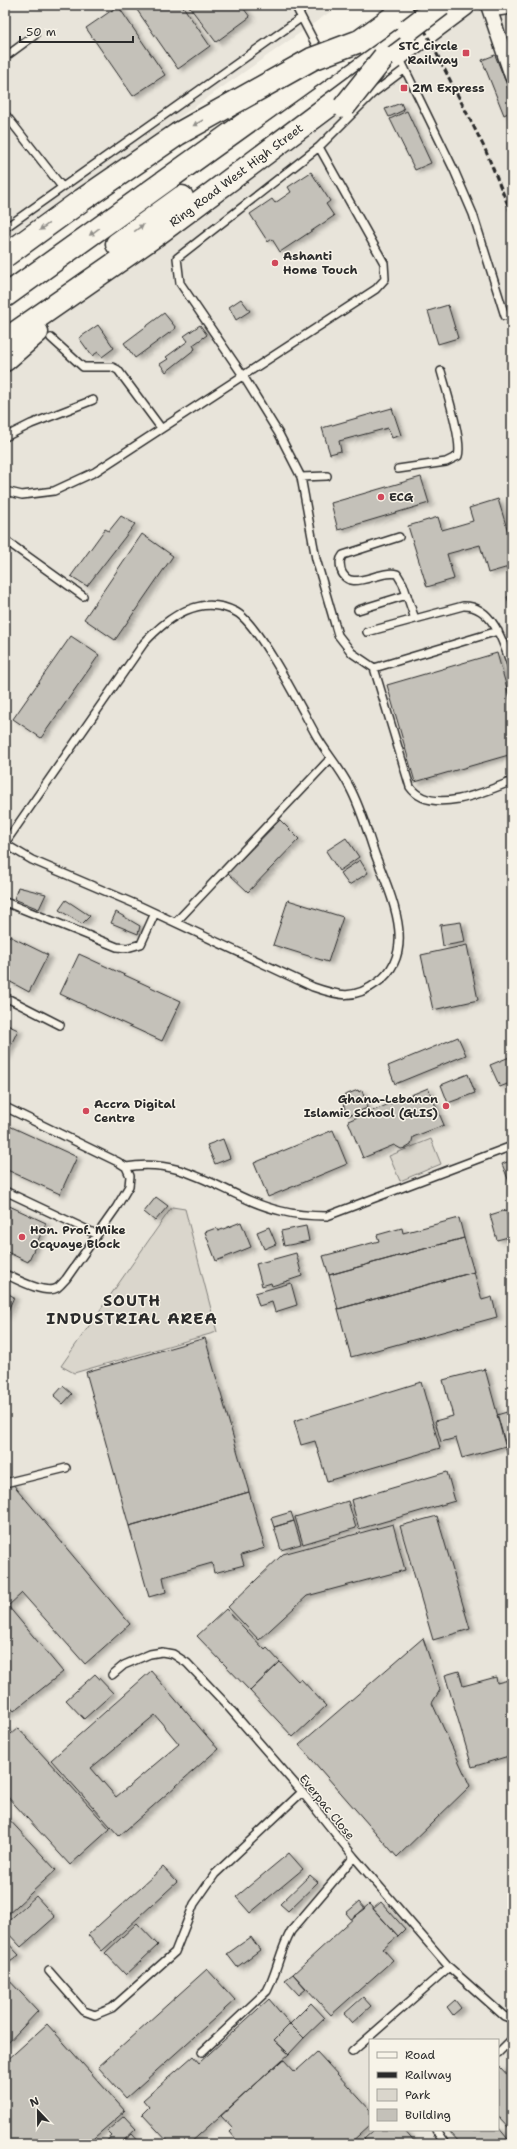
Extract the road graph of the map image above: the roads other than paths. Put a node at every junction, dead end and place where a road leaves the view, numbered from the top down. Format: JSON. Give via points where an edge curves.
{"nodes":[{"id":1,"x":295,"y":5,"type":"edge"},
{"id":2,"x":390,"y":5,"type":"edge"},
{"id":3,"x":410,"y":5,"type":"edge"},
{"id":4,"x":442,"y":5,"type":"edge"},
{"id":5,"x":464,"y":5,"type":"edge"},
{"id":6,"x":489,"y":9,"type":"edge"},
{"id":7,"x":512,"y":10,"type":"edge"},
{"id":8,"x":301,"y":18,"type":"junction"},
{"id":9,"x":408,"y":30,"type":"junction"},
{"id":10,"x":35,"y":35,"type":"dead end"},
{"id":11,"x":357,"y":42,"type":"junction"},
{"id":12,"x":5,"y":57,"type":"edge"},
{"id":13,"x":322,"y":57,"type":"junction"},
{"id":14,"x":401,"y":62,"type":"junction"},
{"id":15,"x":512,"y":76,"type":"edge"},
{"id":16,"x":5,"y":114,"type":"edge"},
{"id":17,"x":319,"y":147,"type":"junction"},
{"id":18,"x":62,"y":187,"type":"junction"},
{"id":19,"x":5,"y":228,"type":"edge"},
{"id":20,"x":5,"y":256,"type":"edge"},
{"id":21,"x":5,"y":277,"type":"edge"},
{"id":22,"x":5,"y":296,"type":"edge"},
{"id":23,"x":505,"y":316,"type":"dead end"},
{"id":24,"x":5,"y":323,"type":"edge"},
{"id":25,"x":51,"y":338,"type":"dead end"},
{"id":26,"x":7,"y":352,"type":"edge"},
{"id":27,"x":441,"y":371,"type":"dead end"},
{"id":28,"x":242,"y":374,"type":"junction"},
{"id":29,"x":93,"y":400,"type":"dead end"},
{"id":30,"x":161,"y":428,"type":"junction"},
{"id":31,"x":5,"y":437,"type":"edge"},
{"id":32,"x":398,"y":469,"type":"dead end"},
{"id":33,"x":327,"y":476,"type":"dead end"},
{"id":34,"x":301,"y":477,"type":"junction"},
{"id":35,"x":5,"y":491,"type":"edge"},
{"id":36,"x":399,"y":537,"type":"dead end"},
{"id":37,"x":5,"y":540,"type":"edge"},
{"id":38,"x":407,"y":595,"type":"junction"},
{"id":39,"x":83,"y":596,"type":"dead end"},
{"id":40,"x":358,"y":610,"type":"dead end"},
{"id":41,"x":414,"y":619,"type":"junction"},
{"id":42,"x":498,"y":631,"type":"junction"},
{"id":43,"x":367,"y":632,"type":"dead end"},
{"id":44,"x":374,"y":668,"type":"junction"},
{"id":45,"x":512,"y":668,"type":"edge"},
{"id":46,"x":330,"y":759,"type":"junction"},
{"id":47,"x":512,"y":781,"type":"edge"},
{"id":48,"x":5,"y":844,"type":"edge"},
{"id":49,"x":5,"y":902,"type":"edge"},
{"id":50,"x":155,"y":913,"type":"junction"},
{"id":51,"x":176,"y":922,"type":"junction"},
{"id":52,"x":5,"y":997,"type":"edge"},
{"id":53,"x":60,"y":1024,"type":"dead end"},
{"id":54,"x":5,"y":1107,"type":"edge"},
{"id":55,"x":512,"y":1146,"type":"edge"},
{"id":56,"x":126,"y":1167,"type":"junction"},
{"id":57,"x":5,"y":1191,"type":"edge"},
{"id":58,"x":96,"y":1234,"type":"junction"},
{"id":59,"x":5,"y":1274,"type":"edge"},
{"id":60,"x":66,"y":1468,"type":"dead end"},
{"id":61,"x":5,"y":1484,"type":"edge"},
{"id":62,"x":112,"y":1675,"type":"dead end"},
{"id":63,"x":302,"y":1792,"type":"junction"},
{"id":64,"x":354,"y":1857,"type":"junction"},
{"id":65,"x":449,"y":1967,"type":"junction"},
{"id":66,"x":49,"y":1971,"type":"dead end"},
{"id":67,"x":512,"y":2020,"type":"edge"},
{"id":68,"x":512,"y":2039,"type":"edge"},
{"id":69,"x":202,"y":2052,"type":"dead end"},
{"id":70,"x":352,"y":2052,"type":"dead end"},
{"id":71,"x":499,"y":2052,"type":"edge"},
{"id":72,"x":437,"y":2131,"type":"edge"},
{"id":73,"x":445,"y":2144,"type":"edge"}],
"edges":[{"from":1,"to":8,"type":"lane"},
{"from":2,"to":13,"type":"main road"},
{"from":3,"to":11,"type":"main road"},
{"from":4,"to":9,"type":"main road","name":"Ring Road West High Street","bridge":true},
{"from":5,"to":14,"type":"main road","name":"Ring Road West High Street"},
{"from":6,"to":7,"type":"lane"},
{"from":6,"to":15,"type":"street"},
{"from":8,"to":13,"type":"lane"},
{"from":8,"to":18,"type":"lane"},
{"from":24,"to":9,"type":"main road","name":"Ring Road West High Street","one_way":true,"via":[[196,187]]},
{"from":9,"to":26,"type":"main road","bridge":true,"via":[[339,113],[328,122],[162,244]]},
{"from":10,"to":12,"type":"lane"},
{"from":11,"to":20,"type":"main road","one_way":true,"bridge":true,"via":[[312,59],[178,134]]},
{"from":11,"to":22,"type":"main road","one_way":true,"bridge":true},
{"from":13,"to":21,"type":"main road"},
{"from":14,"to":17,"type":"lane"},
{"from":14,"to":23,"type":"lane","via":[[473,214]]},
{"from":14,"to":26,"type":"main road","name":"Ring Road West High Street","via":[[159,233]]},
{"from":16,"to":18,"type":"lane"},
{"from":17,"to":28,"type":"lane","via":[[177,258],[180,283]]},
{"from":17,"to":28,"type":"lane","via":[[384,263],[385,279],[376,289]]},
{"from":18,"to":19,"type":"lane"},
{"from":25,"to":30,"type":"lane","via":[[83,367],[112,366],[118,370]]},
{"from":27,"to":32,"type":"lane","via":[[458,438],[458,456],[446,462]]},
{"from":28,"to":30,"type":"lane"},
{"from":28,"to":34,"type":"lane","via":[[279,434]]},
{"from":29,"to":31,"type":"lane"},
{"from":30,"to":35,"type":"lane","via":[[95,472],[54,491],[22,495]]},
{"from":33,"to":34,"type":"lane"},
{"from":34,"to":44,"type":"lane","via":[[316,559],[338,636],[352,653]]},
{"from":36,"to":38,"type":"lane","via":[[343,555],[340,565],[344,578],[350,581],[386,573],[397,574]]},
{"from":37,"to":39,"type":"lane"},
{"from":38,"to":40,"type":"lane"},
{"from":38,"to":41,"type":"lane"},
{"from":41,"to":42,"type":"lane","via":[[470,606],[485,614]]},
{"from":41,"to":43,"type":"lane"},
{"from":42,"to":44,"type":"lane"},
{"from":42,"to":45,"type":"lane"},
{"from":44,"to":47,"type":"lane","via":[[414,793],[422,799],[435,801],[458,799]]},
{"from":46,"to":48,"type":"lane","via":[[277,665],[244,618],[223,607],[206,605],[190,608],[158,628],[144,643]]},
{"from":46,"to":51,"type":"lane"},
{"from":46,"to":51,"type":"lane","via":[[348,784],[358,804],[390,892],[399,937],[395,962],[389,972],[373,986],[358,993],[346,996],[333,994],[290,977]]},
{"from":48,"to":50,"type":"lane","via":[[32,860]]},
{"from":49,"to":50,"type":"lane","via":[[117,947],[127,948],[141,944]]},
{"from":50,"to":51,"type":"lane"},
{"from":52,"to":53,"type":"lane"},
{"from":54,"to":56,"type":"lane"},
{"from":55,"to":56,"type":"lane","via":[[326,1216],[280,1211],[240,1196],[190,1172],[161,1165]]},
{"from":56,"to":58,"type":"lane","via":[[130,1176],[129,1186]]},
{"from":57,"to":58,"type":"lane"},
{"from":58,"to":59,"type":"lane","via":[[66,1279],[57,1288],[40,1289]]},
{"from":60,"to":61,"type":"lane"},
{"from":62,"to":63,"type":"lane","name":"Everpac Close","via":[[135,1659],[162,1652],[173,1654],[209,1685]]},
{"from":63,"to":64,"type":"lane","name":"Everpac Close"},
{"from":63,"to":66,"type":"lane","via":[[215,1874],[194,1904],[175,1952],[112,2008],[94,2015],[84,2011]]},
{"from":64,"to":65,"type":"lane","name":"Everpac Close"},
{"from":64,"to":69,"type":"lane","via":[[291,1931],[267,1991]]},
{"from":65,"to":67,"type":"lane","name":"Everpac Close","via":[[504,2016]]},
{"from":65,"to":70,"type":"lane"},
{"from":68,"to":71,"type":"lane"},
{"from":72,"to":73,"type":"lane"}]}
